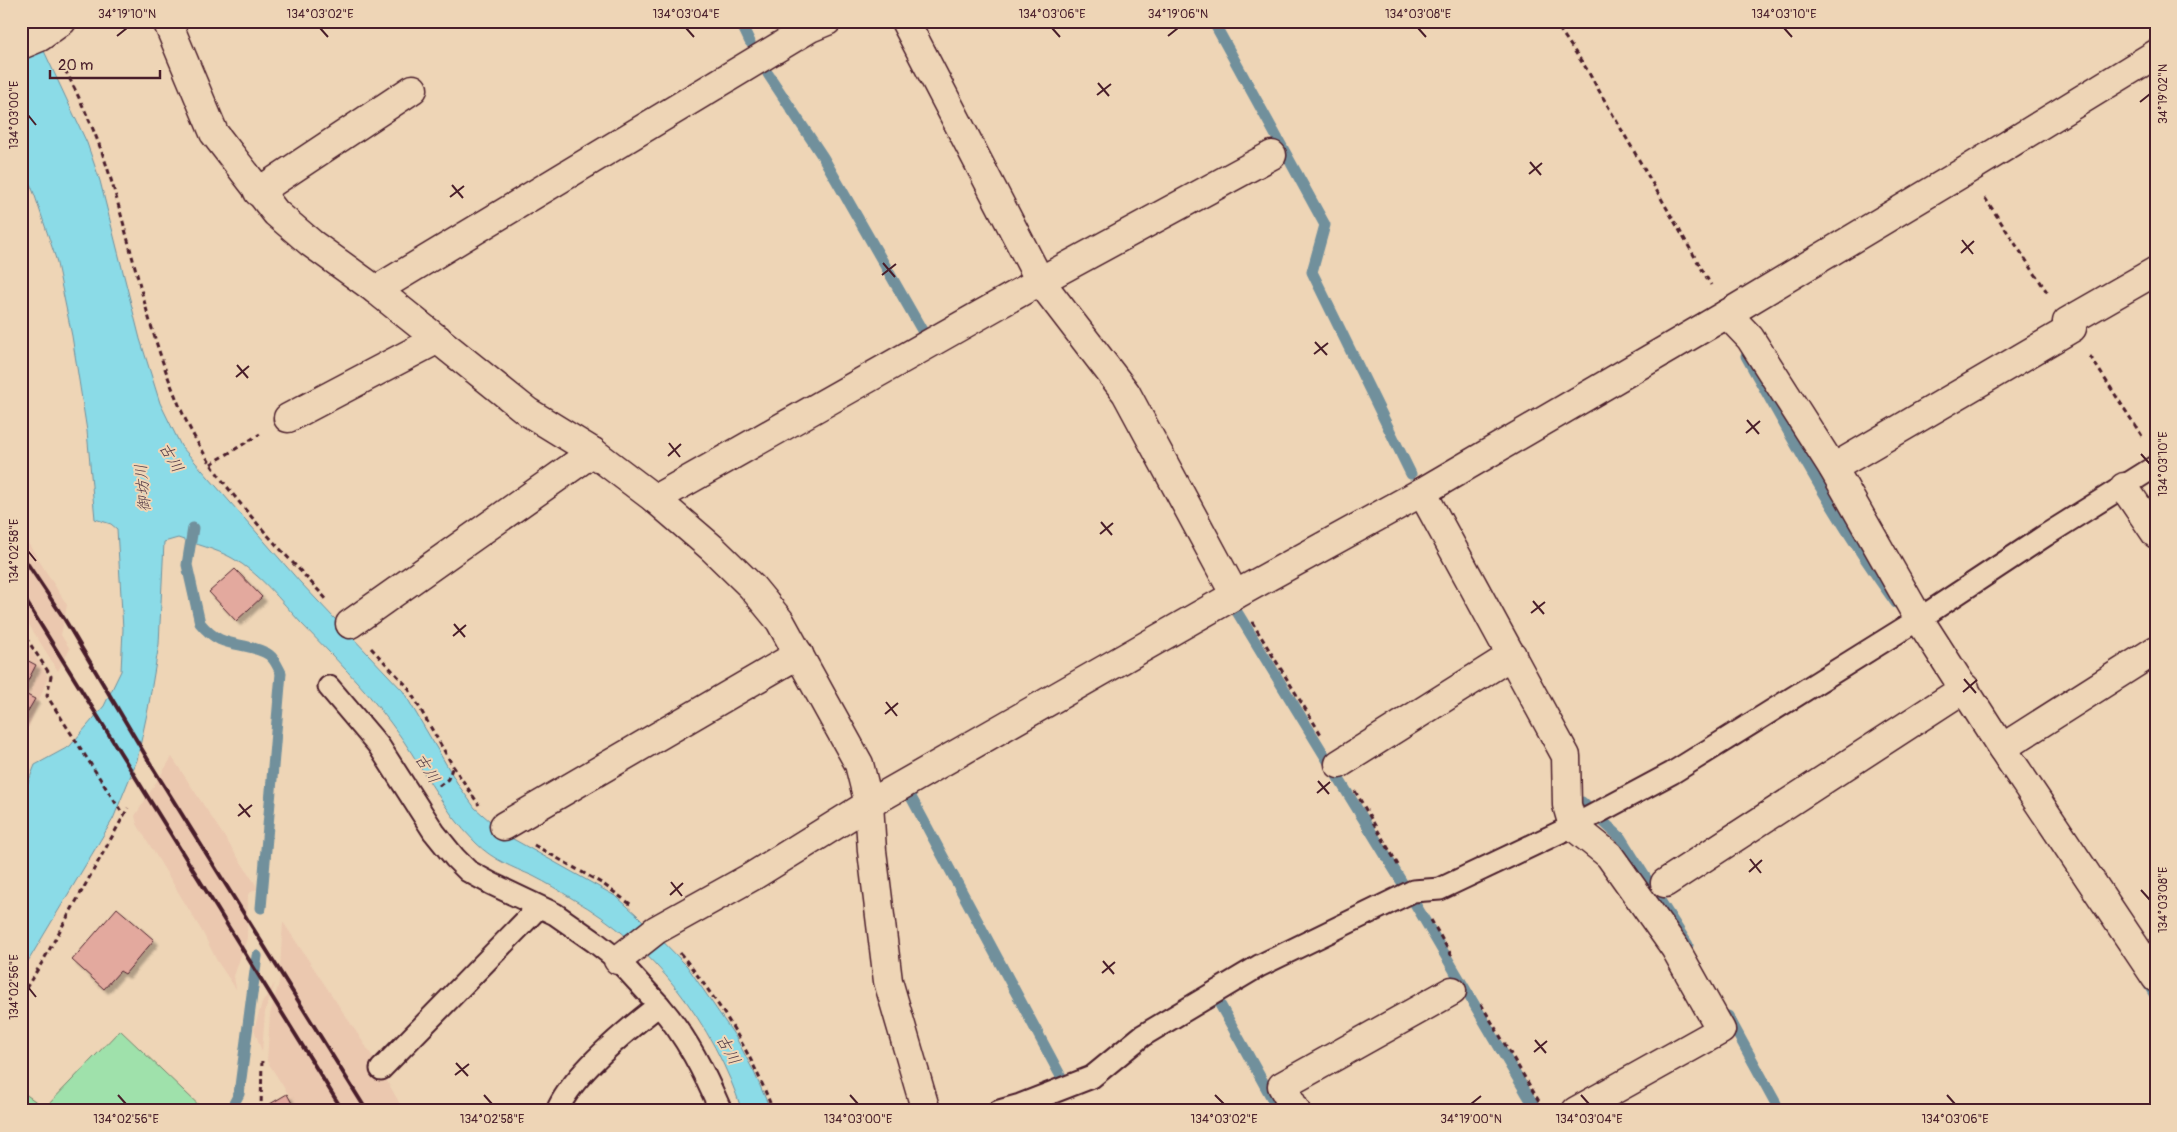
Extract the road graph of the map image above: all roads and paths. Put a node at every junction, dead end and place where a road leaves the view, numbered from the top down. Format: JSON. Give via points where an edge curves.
{"nodes":[{"id":1,"x":167,"y":21,"type":"edge"},
{"id":2,"x":827,"y":21,"type":"edge"},
{"id":3,"x":905,"y":21,"type":"edge"},
{"id":4,"x":1554,"y":21,"type":"edge"},
{"id":5,"x":42,"y":31,"type":"edge"},
{"id":6,"x":2156,"y":54,"type":"edge"},
{"id":7,"x":413,"y":89,"type":"dead end"},
{"id":8,"x":1272,"y":155,"type":"dead end"},
{"id":9,"x":258,"y":192,"type":"junction"},
{"id":10,"x":2156,"y":271,"type":"edge"},
{"id":11,"x":1040,"y":280,"type":"junction"},
{"id":12,"x":376,"y":290,"type":"junction"},
{"id":13,"x":1727,"y":314,"type":"junction"},
{"id":14,"x":438,"y":339,"type":"junction"},
{"id":15,"x":288,"y":418,"type":"joint"},
{"id":16,"x":593,"y":452,"type":"junction"},
{"id":17,"x":212,"y":464,"type":"junction"},
{"id":18,"x":2156,"y":466,"type":"edge"},
{"id":19,"x":1833,"y":468,"type":"junction"},
{"id":20,"x":2124,"y":487,"type":"junction"},
{"id":21,"x":1422,"y":492,"type":"junction"},
{"id":22,"x":655,"y":499,"type":"junction"},
{"id":23,"x":2156,"y":534,"type":"edge"},
{"id":24,"x":1235,"y":595,"type":"junction"},
{"id":25,"x":1919,"y":619,"type":"junction"},
{"id":26,"x":350,"y":624,"type":"junction"},
{"id":27,"x":21,"y":630,"type":"edge"},
{"id":28,"x":2156,"y":650,"type":"edge"},
{"id":29,"x":799,"y":654,"type":"junction"},
{"id":30,"x":1512,"y":655,"type":"junction"},
{"id":31,"x":329,"y":687,"type":"dead end"},
{"id":32,"x":1965,"y":688,"type":"junction"},
{"id":33,"x":2002,"y":748,"type":"junction"},
{"id":34,"x":1339,"y":764,"type":"junction"},
{"id":35,"x":453,"y":766,"type":"junction"},
{"id":36,"x":448,"y":779,"type":"dead end"},
{"id":37,"x":869,"y":804,"type":"junction"},
{"id":38,"x":128,"y":808,"type":"dead end"},
{"id":39,"x":124,"y":816,"type":"junction"},
{"id":40,"x":504,"y":826,"type":"junction"},
{"id":41,"x":1573,"y":826,"type":"junction"},
{"id":42,"x":1665,"y":883,"type":"dead end"},
{"id":43,"x":1413,"y":891,"type":"junction"},
{"id":44,"x":539,"y":906,"type":"junction"},
{"id":45,"x":657,"y":929,"type":"junction"},
{"id":46,"x":625,"y":955,"type":"junction"},
{"id":47,"x":1454,"y":958,"type":"dead end"},
{"id":48,"x":2156,"y":978,"type":"edge"},
{"id":49,"x":1452,"y":991,"type":"dead end"},
{"id":50,"x":21,"y":996,"type":"edge"},
{"id":51,"x":1479,"y":1001,"type":"dead end"},
{"id":52,"x":660,"y":1005,"type":"junction"},
{"id":53,"x":262,"y":1057,"type":"dead end"},
{"id":54,"x":381,"y":1069,"type":"dead end"},
{"id":55,"x":261,"y":1111,"type":"edge"},
{"id":56,"x":557,"y":1111,"type":"edge"},
{"id":57,"x":721,"y":1111,"type":"edge"},
{"id":58,"x":773,"y":1111,"type":"edge"},
{"id":59,"x":926,"y":1111,"type":"edge"},
{"id":60,"x":999,"y":1111,"type":"edge"},
{"id":61,"x":1296,"y":1111,"type":"edge"},
{"id":62,"x":1544,"y":1111,"type":"edge"},
{"id":63,"x":1576,"y":1111,"type":"edge"}],
"edges":[{"from":1,"to":9,"type":"street","via":[[214,133]]},
{"from":2,"to":12,"type":"street","via":[[810,28]]},
{"from":3,"to":11,"type":"street"},
{"from":4,"to":13,"type":"path","via":[[1586,68]]},
{"from":5,"to":17,"type":"path","via":[[84,105],[112,182],[162,358],[183,415]]},
{"from":6,"to":13,"type":"street"},
{"from":7,"to":9,"type":"street"},
{"from":8,"to":11,"type":"street"},
{"from":9,"to":12,"type":"street","via":[[276,213],[311,243]]},
{"from":10,"to":19,"type":"street"},
{"from":11,"to":22,"type":"street"},
{"from":11,"to":24,"type":"street","via":[[1126,393]]},
{"from":12,"to":14,"type":"street"},
{"from":13,"to":19,"type":"street","via":[[1750,338]]},
{"from":13,"to":21,"type":"street"},
{"from":14,"to":15,"type":"street"},
{"from":14,"to":16,"type":"street","via":[[528,412]]},
{"from":15,"to":17,"type":"path"},
{"from":16,"to":22,"type":"street"},
{"from":16,"to":26,"type":"street"},
{"from":17,"to":26,"type":"path","via":[[231,491]]},
{"from":18,"to":20,"type":"lane"},
{"from":19,"to":25,"type":"street"},
{"from":20,"to":23,"type":"street"},
{"from":20,"to":25,"type":"lane"},
{"from":21,"to":24,"type":"street"},
{"from":21,"to":30,"type":"street"},
{"from":22,"to":29,"type":"street","via":[[752,587],[780,621]]},
{"from":24,"to":34,"type":"path"},
{"from":24,"to":37,"type":"street"},
{"from":25,"to":32,"type":"street"},
{"from":25,"to":41,"type":"lane","via":[[1672,773]]},
{"from":26,"to":35,"type":"path","via":[[407,686]]},
{"from":27,"to":39,"type":"path","via":[[51,676],[47,696]]},
{"from":28,"to":33,"type":"street"},
{"from":29,"to":37,"type":"street","via":[[859,764]]},
{"from":29,"to":40,"type":"street"},
{"from":30,"to":34,"type":"street"},
{"from":30,"to":41,"type":"street","via":[[1566,756],[1567,805]]},
{"from":31,"to":44,"type":"lane","via":[[370,733],[434,832],[455,858],[468,871]]},
{"from":32,"to":33,"type":"street"},
{"from":32,"to":42,"type":"street"},
{"from":33,"to":48,"type":"street"},
{"from":34,"to":43,"type":"path"},
{"from":35,"to":36,"type":"path"},
{"from":35,"to":40,"type":"path","via":[[481,807]]},
{"from":37,"to":45,"type":"street","via":[[753,876]]},
{"from":37,"to":59,"type":"street","via":[[888,981]]},
{"from":38,"to":39,"type":"path"},
{"from":39,"to":50,"type":"path"},
{"from":40,"to":45,"type":"path","via":[[603,884]]},
{"from":41,"to":43,"type":"lane","via":[[1440,889]]},
{"from":41,"to":63,"type":"street","via":[[1609,855],[1675,948],[1721,1030]]},
{"from":43,"to":47,"type":"path"},
{"from":43,"to":60,"type":"lane","via":[[1259,966],[1142,1036],[1092,1076]]},
{"from":44,"to":46,"type":"lane"},
{"from":44,"to":54,"type":"lane"},
{"from":45,"to":46,"type":"street"},
{"from":45,"to":58,"type":"path","via":[[693,969],[746,1048]]},
{"from":46,"to":52,"type":"lane"},
{"from":49,"to":61,"type":"street","via":[[1282,1086]]},
{"from":51,"to":62,"type":"path"},
{"from":52,"to":56,"type":"lane","via":[[635,1024],[583,1074]]},
{"from":52,"to":57,"type":"lane","via":[[677,1025],[702,1066]]},
{"from":53,"to":55,"type":"path"}]}
